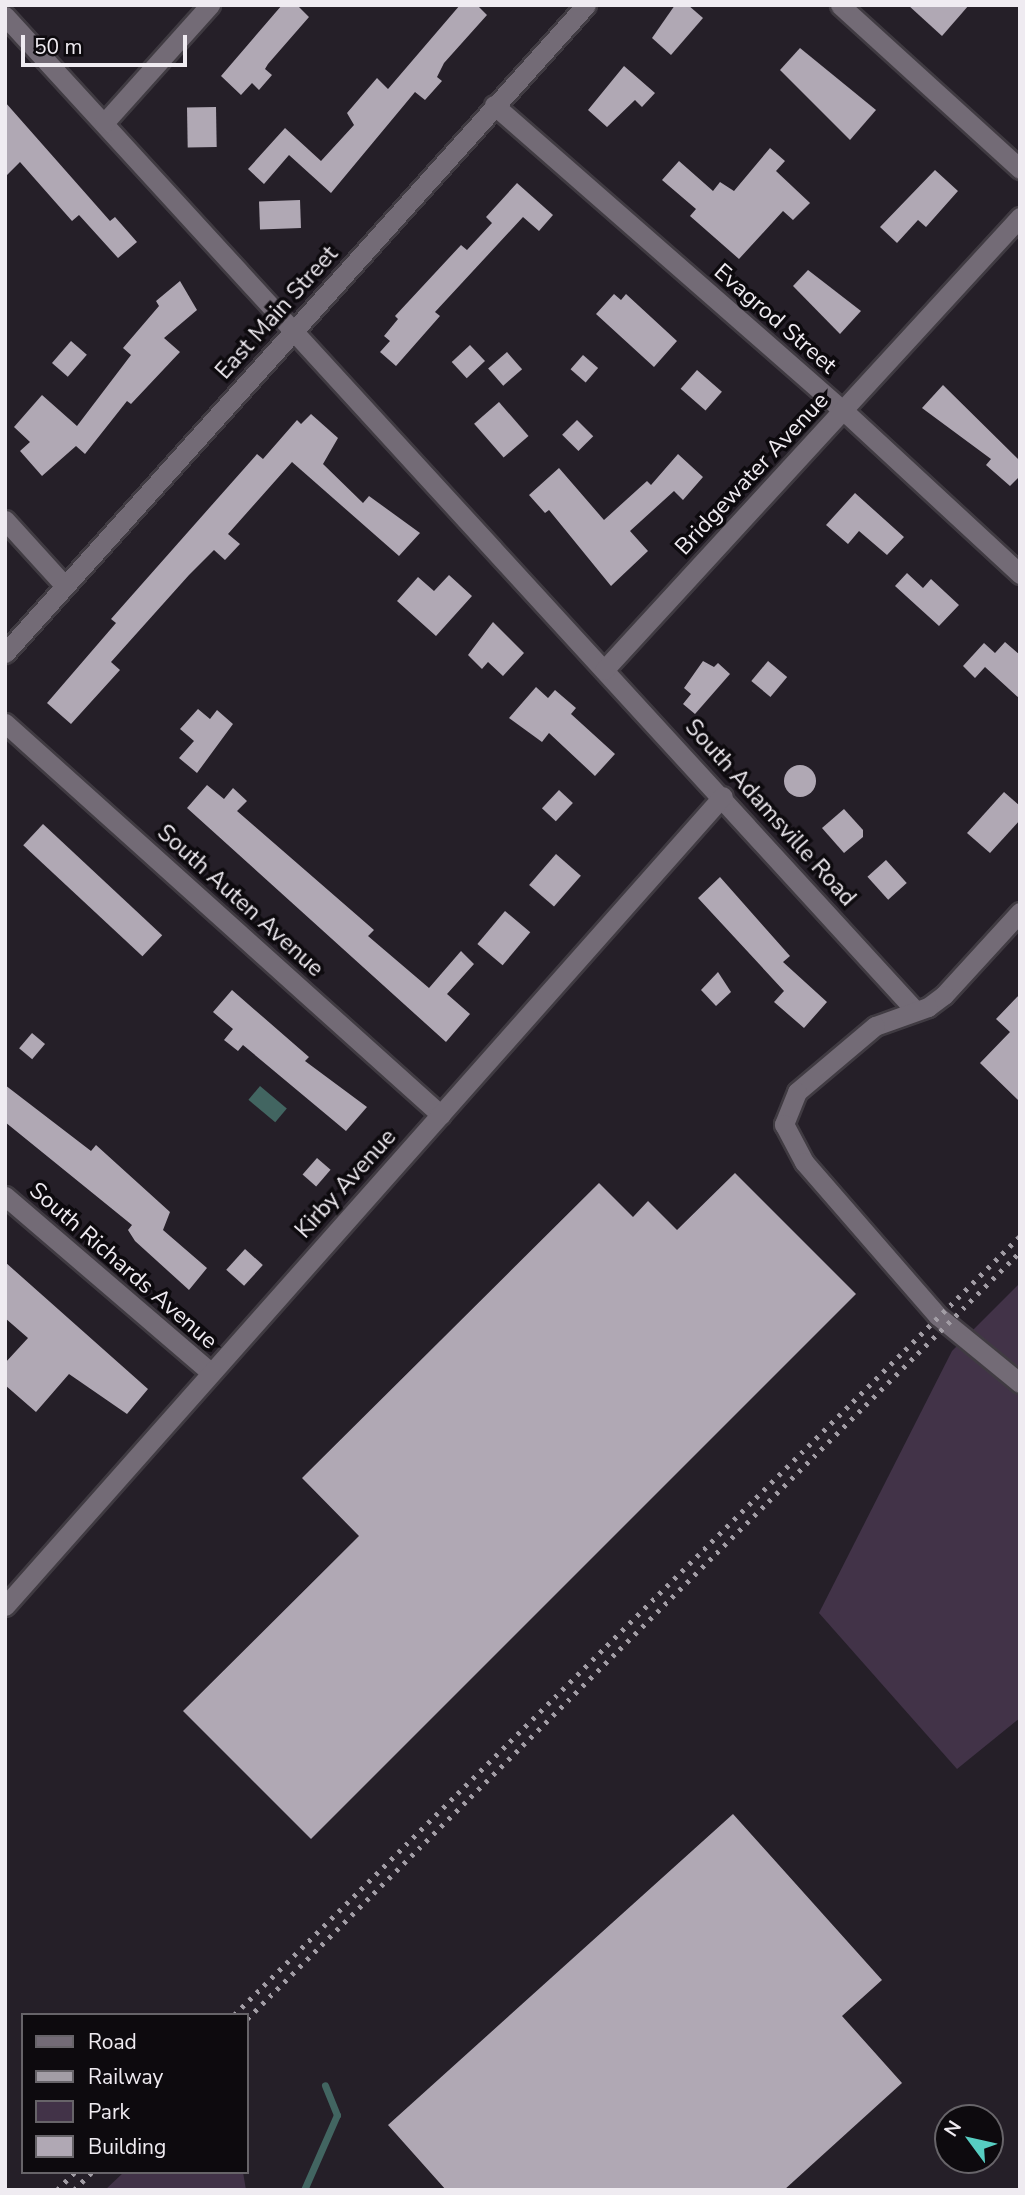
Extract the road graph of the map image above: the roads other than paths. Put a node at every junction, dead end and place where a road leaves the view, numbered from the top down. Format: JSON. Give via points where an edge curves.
{"nodes":[{"id":1,"x":210,"y":5,"type":"edge"},
{"id":2,"x":586,"y":5,"type":"edge"},
{"id":3,"x":840,"y":5,"type":"edge"},
{"id":4,"x":5,"y":16,"type":"edge"},
{"id":5,"x":495,"y":105,"type":"junction"},
{"id":6,"x":104,"y":123,"type":"junction"},
{"id":7,"x":1020,"y":169,"type":"edge"},
{"id":8,"x":1020,"y":217,"type":"edge"},
{"id":9,"x":290,"y":333,"type":"junction"},
{"id":10,"x":844,"y":411,"type":"junction"},
{"id":11,"x":5,"y":520,"type":"edge"},
{"id":12,"x":1020,"y":573,"type":"edge"},
{"id":13,"x":65,"y":586,"type":"junction"},
{"id":14,"x":5,"y":653,"type":"edge"},
{"id":15,"x":604,"y":670,"type":"junction"},
{"id":16,"x":5,"y":723,"type":"edge"},
{"id":17,"x":723,"y":796,"type":"junction"},
{"id":18,"x":1020,"y":912,"type":"edge"},
{"id":19,"x":915,"y":1010,"type":"junction"},
{"id":20,"x":441,"y":1115,"type":"junction"},
{"id":21,"x":5,"y":1196,"type":"edge"},
{"id":22,"x":210,"y":1373,"type":"junction"},
{"id":23,"x":1020,"y":1383,"type":"edge"},
{"id":24,"x":5,"y":1606,"type":"edge"}],
"edges":[{"from":1,"to":6,"type":"street"},
{"from":2,"to":5,"type":"street","name":"East Main Street"},
{"from":3,"to":7,"type":"street"},
{"from":4,"to":6,"type":"street","name":"South Adamsville Road"},
{"from":5,"to":9,"type":"street","name":"East Main Street"},
{"from":5,"to":10,"type":"street","name":"Evagrod Street"},
{"from":6,"to":9,"type":"street","name":"South Adamsville Road"},
{"from":8,"to":10,"type":"street","name":"Bridgewater Avenue"},
{"from":9,"to":13,"type":"street","name":"East Main Street"},
{"from":9,"to":15,"type":"street","name":"South Adamsville Road"},
{"from":10,"to":12,"type":"street","name":"Evagrod Street"},
{"from":10,"to":15,"type":"street","name":"Bridgewater Avenue"},
{"from":11,"to":13,"type":"street"},
{"from":13,"to":14,"type":"street","name":"East Main Street"},
{"from":15,"to":17,"type":"street","name":"South Adamsville Road"},
{"from":16,"to":20,"type":"street","name":"South Auten Avenue"},
{"from":17,"to":19,"type":"street","name":"South Adamsville Road"},
{"from":17,"to":20,"type":"street","name":"Kirby Avenue"},
{"from":18,"to":19,"type":"street","via":[[944,995]]},
{"from":19,"to":23,"type":"street","via":[[859,1037],[797,1092],[784,1124],[804,1162],[943,1321]]},
{"from":20,"to":22,"type":"street","name":"Kirby Avenue"},
{"from":21,"to":22,"type":"street","name":"South Richards Avenue"},
{"from":22,"to":24,"type":"street","name":"Kirby Avenue"}]}
